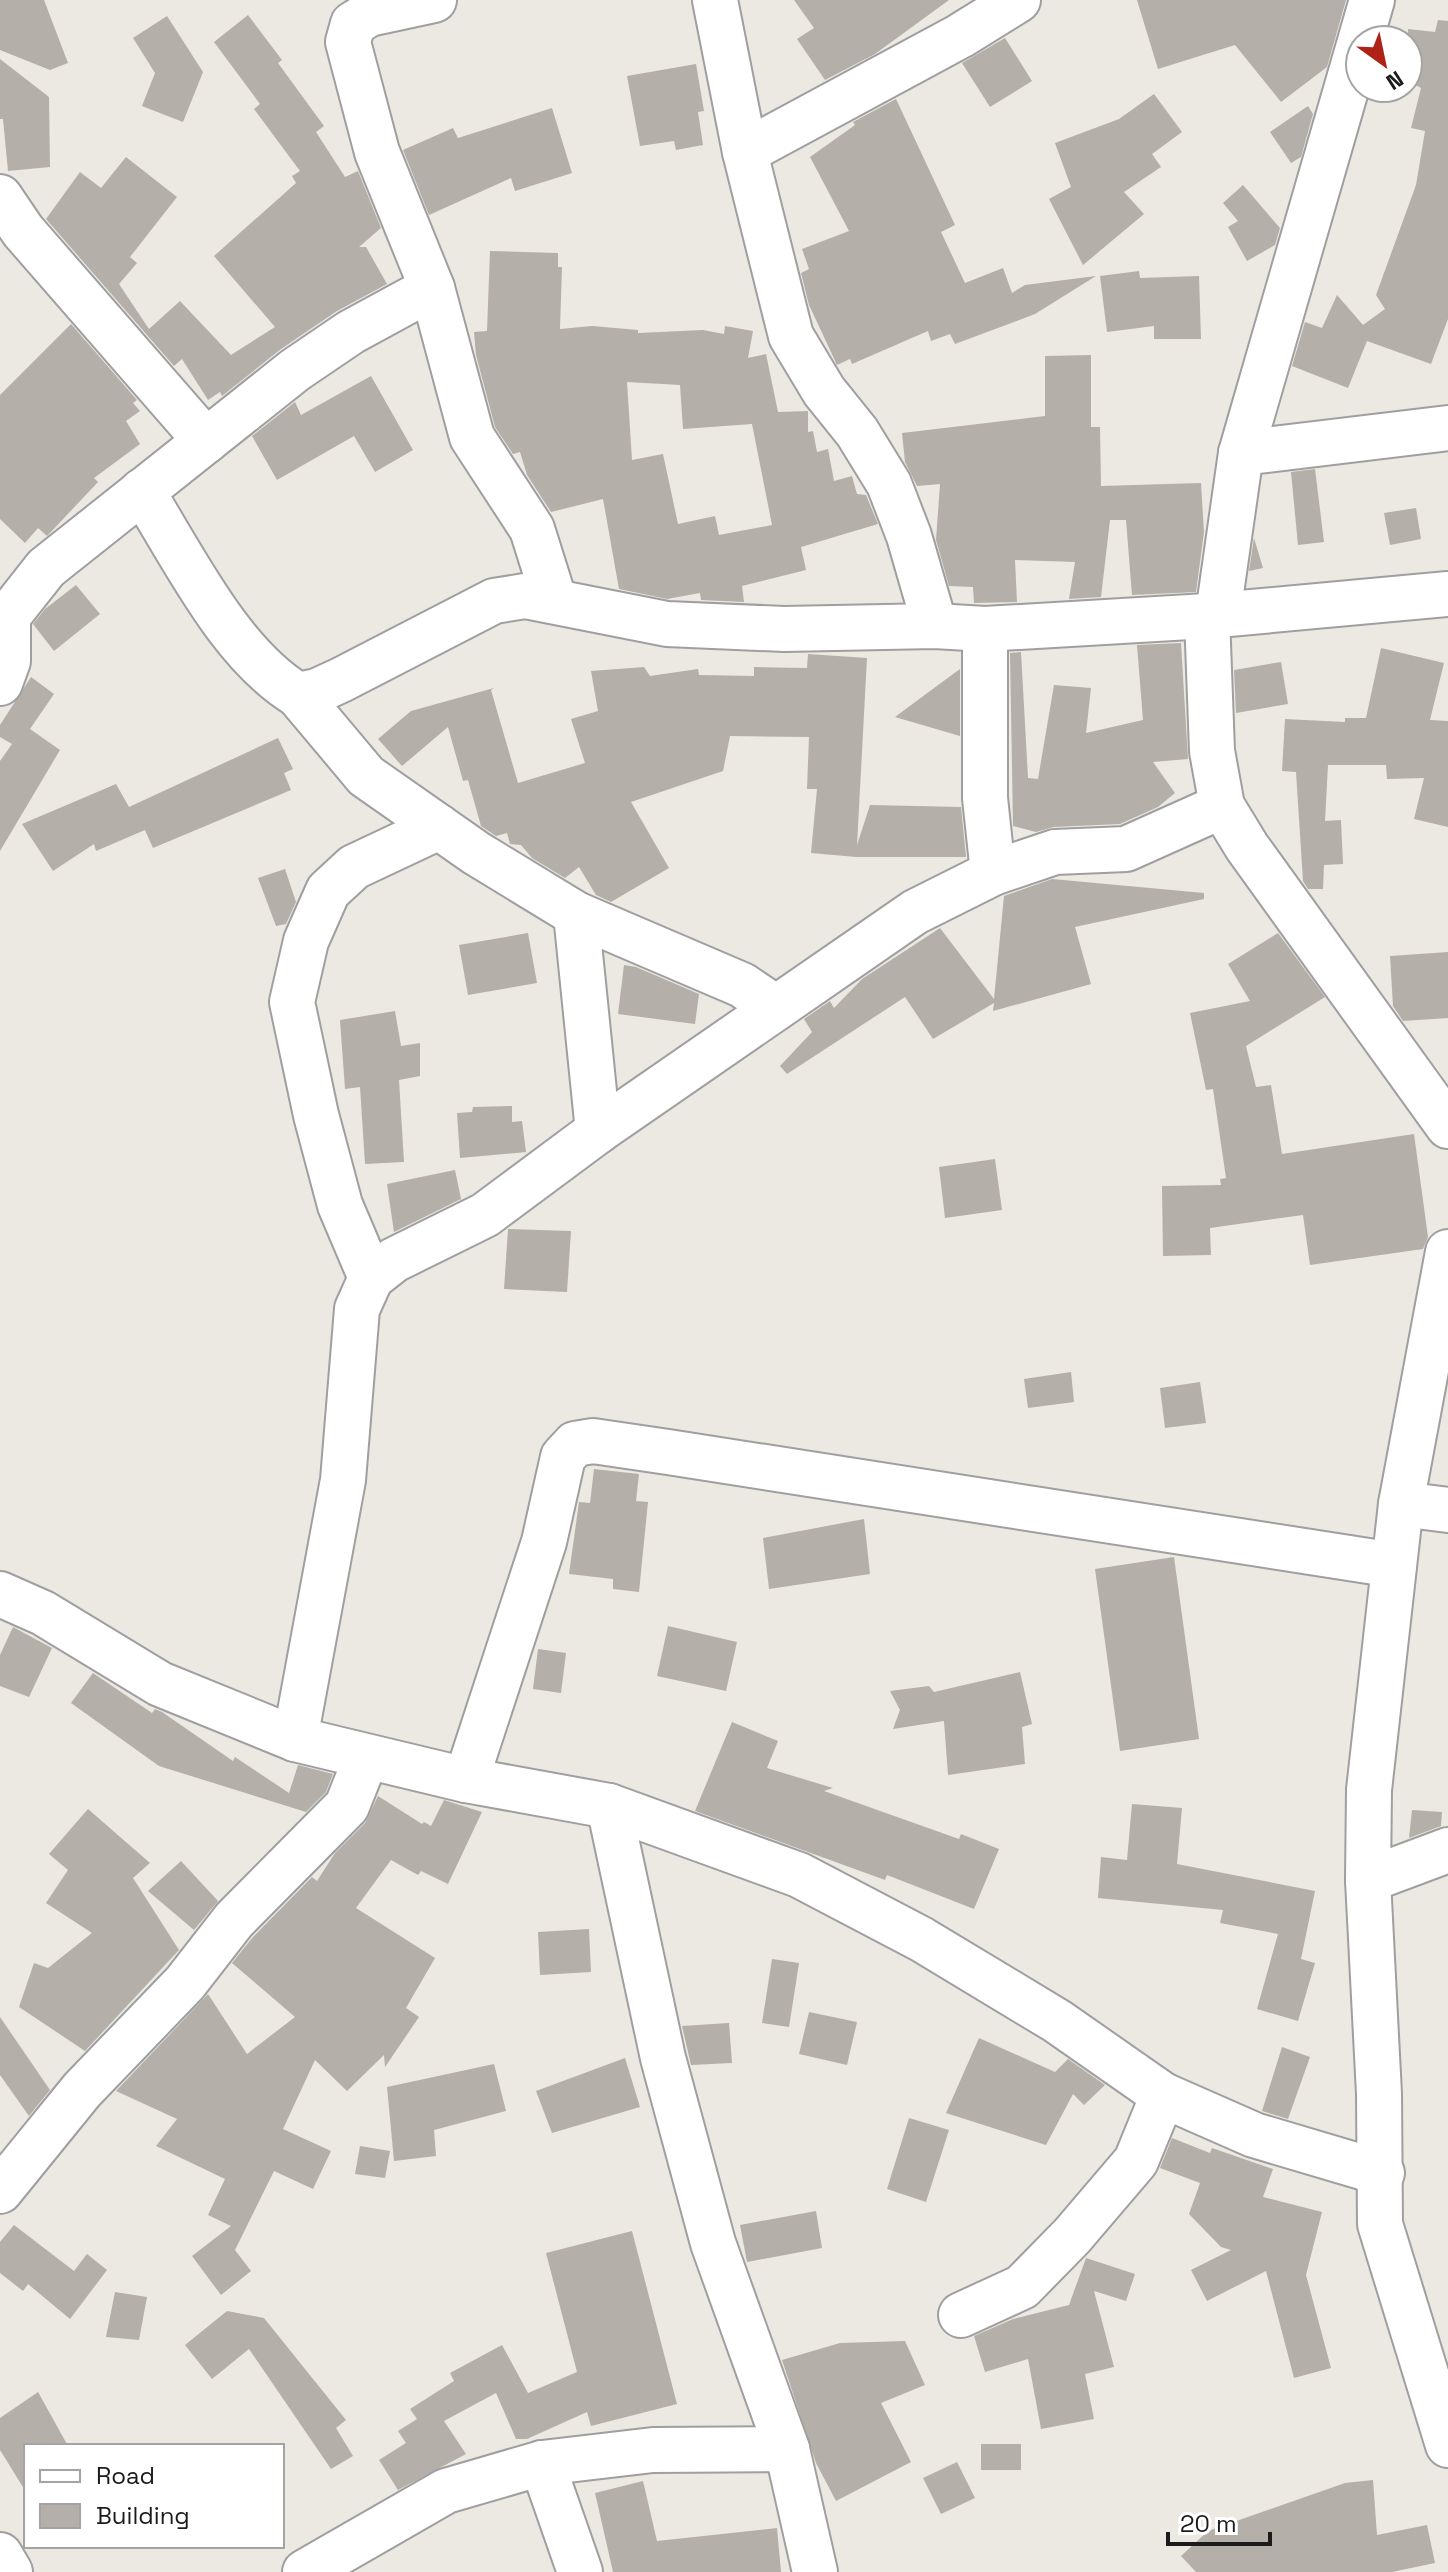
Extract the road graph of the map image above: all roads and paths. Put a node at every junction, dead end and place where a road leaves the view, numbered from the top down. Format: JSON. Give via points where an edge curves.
{"nodes":[{"id":1,"x":434,"y":0,"type":"edge"},
{"id":2,"x":715,"y":0,"type":"edge"},
{"id":3,"x":1018,"y":0,"type":"edge"},
{"id":4,"x":1372,"y":0,"type":"edge"},
{"id":5,"x":745,"y":152,"type":"junction"},
{"id":6,"x":0,"y":197,"type":"edge"},
{"id":7,"x":432,"y":288,"type":"junction"},
{"id":8,"x":1448,"y":428,"type":"edge"},
{"id":9,"x":206,"y":441,"type":"junction"},
{"id":10,"x":1241,"y":453,"type":"junction"},
{"id":11,"x":142,"y":491,"type":"junction"},
{"id":12,"x":1448,"y":594,"type":"edge"},
{"id":13,"x":554,"y":599,"type":"junction"},
{"id":14,"x":1213,"y":615,"type":"junction"},
{"id":15,"x":935,"y":626,"type":"junction"},
{"id":16,"x":985,"y":629,"type":"junction"},
{"id":17,"x":3,"y":656,"type":"edge"},
{"id":18,"x":298,"y":695,"type":"junction"},
{"id":19,"x":1222,"y":806,"type":"junction"},
{"id":20,"x":439,"y":827,"type":"junction"},
{"id":21,"x":993,"y":873,"type":"junction"},
{"id":22,"x":576,"y":914,"type":"junction"},
{"id":23,"x":776,"y":1008,"type":"junction"},
{"id":24,"x":1448,"y":1126,"type":"edge"},
{"id":25,"x":598,"y":1131,"type":"junction"},
{"id":26,"x":1448,"y":1252,"type":"edge"},
{"id":27,"x":371,"y":1278,"type":"junction"},
{"id":28,"x":1401,"y":1504,"type":"junction"},
{"id":29,"x":1448,"y":1510,"type":"edge"},
{"id":30,"x":1394,"y":1565,"type":"junction"},
{"id":31,"x":0,"y":1594,"type":"edge"},
{"id":32,"x":295,"y":1739,"type":"junction"},
{"id":33,"x":366,"y":1758,"type":"junction"},
{"id":34,"x":466,"y":1780,"type":"junction"},
{"id":35,"x":609,"y":1806,"type":"junction"},
{"id":36,"x":1448,"y":1850,"type":"edge"},
{"id":37,"x":1368,"y":1880,"type":"junction"},
{"id":38,"x":1163,"y":2095,"type":"junction"},
{"id":39,"x":1382,"y":2173,"type":"junction"},
{"id":40,"x":0,"y":2191,"type":"edge"},
{"id":41,"x":961,"y":2315,"type":"dead end"},
{"id":42,"x":1448,"y":2445,"type":"edge"},
{"id":43,"x":787,"y":2449,"type":"junction"},
{"id":44,"x":542,"y":2463,"type":"junction"},
{"id":45,"x":0,"y":2555,"type":"edge"},
{"id":46,"x":10,"y":2572,"type":"edge"},
{"id":47,"x":305,"y":2572,"type":"edge"},
{"id":48,"x":580,"y":2572,"type":"edge"},
{"id":49,"x":815,"y":2572,"type":"edge"}],
"edges":[{"from":1,"to":7,"type":"street","via":[[369,14],[353,24],[348,42],[377,152]]},
{"from":2,"to":5,"type":"street"},
{"from":3,"to":5,"type":"street"},
{"from":4,"to":10,"type":"street"},
{"from":5,"to":15,"type":"street","via":[[791,336],[889,484]]},
{"from":6,"to":9,"type":"street","via":[[23,231]]},
{"from":7,"to":9,"type":"street","via":[[351,332]]},
{"from":7,"to":13,"type":"street","via":[[472,437],[532,529]]},
{"from":8,"to":10,"type":"street"},
{"from":9,"to":11,"type":"street"},
{"from":10,"to":14,"type":"street"},
{"from":11,"to":17,"type":"street","via":[[46,568],[16,602],[8,616]]},
{"from":11,"to":18,"type":"street","via":[[230,629],[273,680]]},
{"from":12,"to":14,"type":"street"},
{"from":13,"to":15,"type":"street","via":[[667,624],[784,629]]},
{"from":13,"to":18,"type":"street","via":[[494,601],[341,680]]},
{"from":14,"to":16,"type":"street"},
{"from":14,"to":19,"type":"street","via":[[1212,751]]},
{"from":15,"to":16,"type":"street"},
{"from":16,"to":21,"type":"street","via":[[985,798]]},
{"from":18,"to":20,"type":"street","via":[[366,776]]},
{"from":19,"to":21,"type":"street","via":[[1126,849],[1055,852]]},
{"from":19,"to":24,"type":"street"},
{"from":20,"to":22,"type":"street"},
{"from":20,"to":27,"type":"street","via":[[354,867],[328,891],[306,941],[292,1002],[340,1205]]},
{"from":21,"to":23,"type":"street","via":[[915,912]]},
{"from":22,"to":23,"type":"street","via":[[742,985]]},
{"from":22,"to":25,"type":"street"},
{"from":23,"to":25,"type":"street"},
{"from":25,"to":27,"type":"street","via":[[485,1215],[394,1260]]},
{"from":26,"to":28,"type":"street"},
{"from":27,"to":32,"type":"street","via":[[357,1309],[343,1480]]},
{"from":28,"to":29,"type":"street"},
{"from":28,"to":30,"type":"street"},
{"from":30,"to":34,"type":"street","via":[[668,1452],[593,1441],[575,1444],[563,1457],[544,1542]]},
{"from":30,"to":37,"type":"street","via":[[1369,1790]]},
{"from":31,"to":32,"type":"street","via":[[43,1613],[160,1684]]},
{"from":32,"to":33,"type":"street"},
{"from":33,"to":34,"type":"street"},
{"from":33,"to":40,"type":"street","via":[[347,1806],[234,1920],[185,1983],[82,2090]]},
{"from":34,"to":35,"type":"street"},
{"from":35,"to":38,"type":"street","via":[[799,1875],[921,1939],[1057,2021]]},
{"from":35,"to":43,"type":"street","via":[[663,2058],[713,2243]]},
{"from":36,"to":37,"type":"street"},
{"from":37,"to":39,"type":"street"},
{"from":38,"to":39,"type":"street","via":[[1254,2135]]},
{"from":38,"to":41,"type":"street","via":[[1136,2161],[1072,2236],[1022,2287]]},
{"from":39,"to":42,"type":"street","via":[[1380,2224]]},
{"from":43,"to":44,"type":"street","via":[[653,2450]]},
{"from":43,"to":49,"type":"street"},
{"from":44,"to":47,"type":"street","via":[[446,2491]]},
{"from":44,"to":48,"type":"street"},
{"from":45,"to":46,"type":"street"}]}
